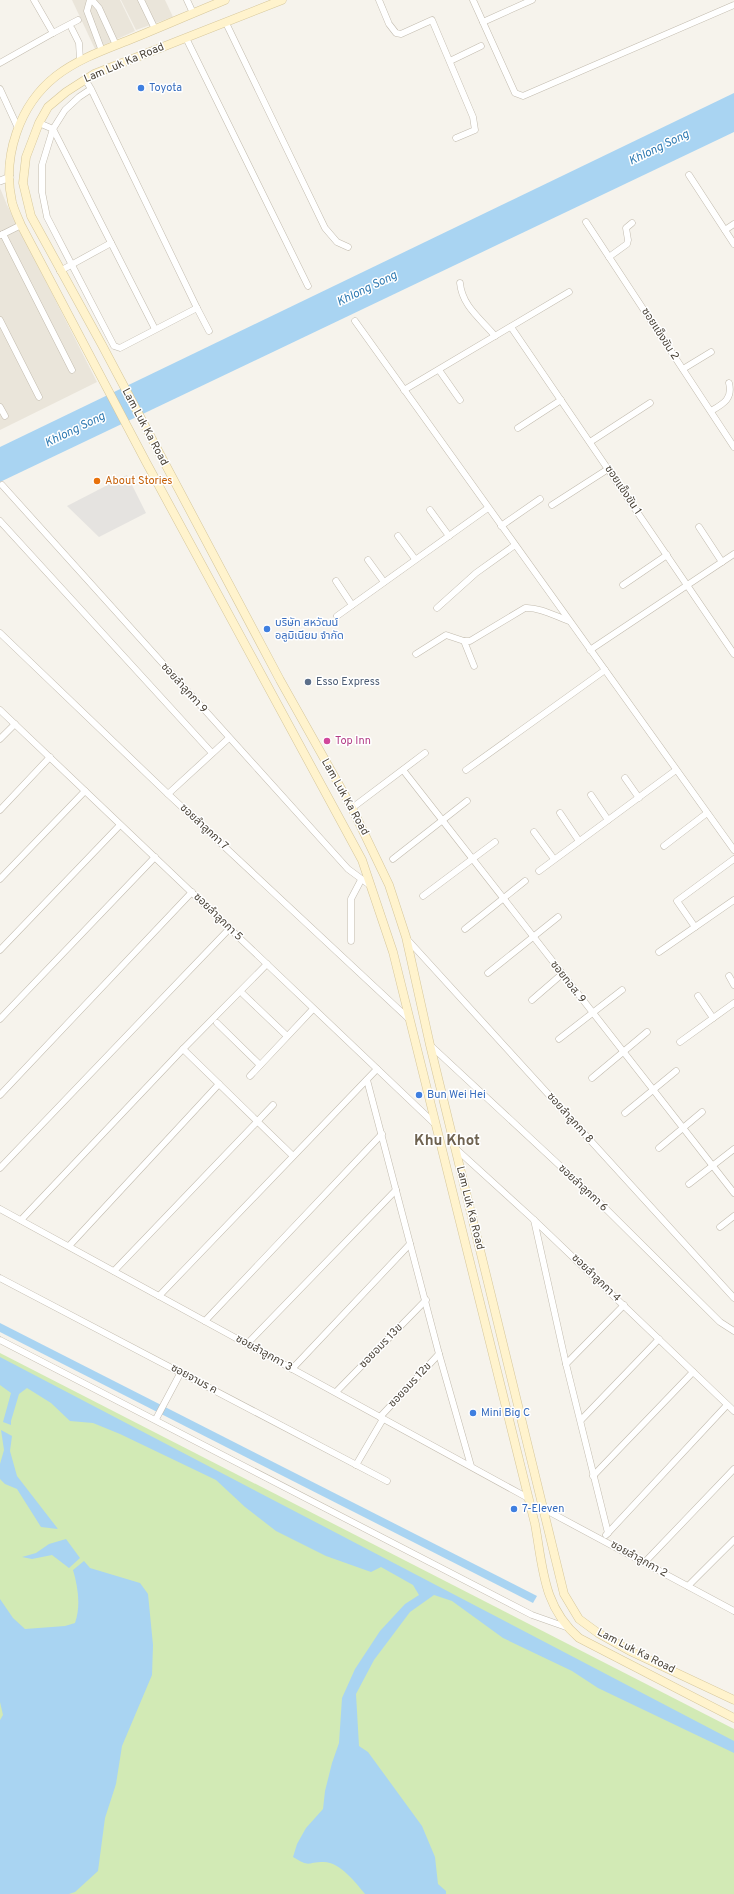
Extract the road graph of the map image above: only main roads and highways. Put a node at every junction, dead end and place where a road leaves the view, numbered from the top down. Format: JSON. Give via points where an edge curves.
{"nodes":[{"id":1,"x":225,"y":0,"type":"edge"},
{"id":2,"x":282,"y":0,"type":"edge"},
{"id":3,"x":211,"y":3,"type":"edge"},
{"id":4,"x":323,"y":756,"type":"junction"},
{"id":5,"x":311,"y":764,"type":"junction"},
{"id":6,"x":734,"y":1700,"type":"edge"},
{"id":7,"x":734,"y":1718,"type":"edge"}],
"edges":[{"from":1,"to":3,"type":"main road","name":"Lam Luk Ka Road"},
{"from":2,"to":4,"type":"main road","name":"Lam Luk Ka Road","via":[[85,79],[66,92],[48,107],[38,123],[26,156],[23,183],[31,216]]},
{"from":3,"to":5,"type":"main road","name":"Lam Luk Ka Road","via":[[80,60],[56,76],[26,110],[18,128],[11,150],[12,202],[21,225],[146,462]]},
{"from":4,"to":5,"type":"main road"},
{"from":4,"to":6,"type":"main road","name":"Lam Luk Ka Road","via":[[381,865],[406,937],[560,1584],[569,1605],[579,1619],[598,1633],[632,1652]]},
{"from":5,"to":7,"type":"main road","name":"Lam Luk Ka Road","via":[[362,860],[393,952],[552,1603],[566,1627],[579,1638]]}]}
